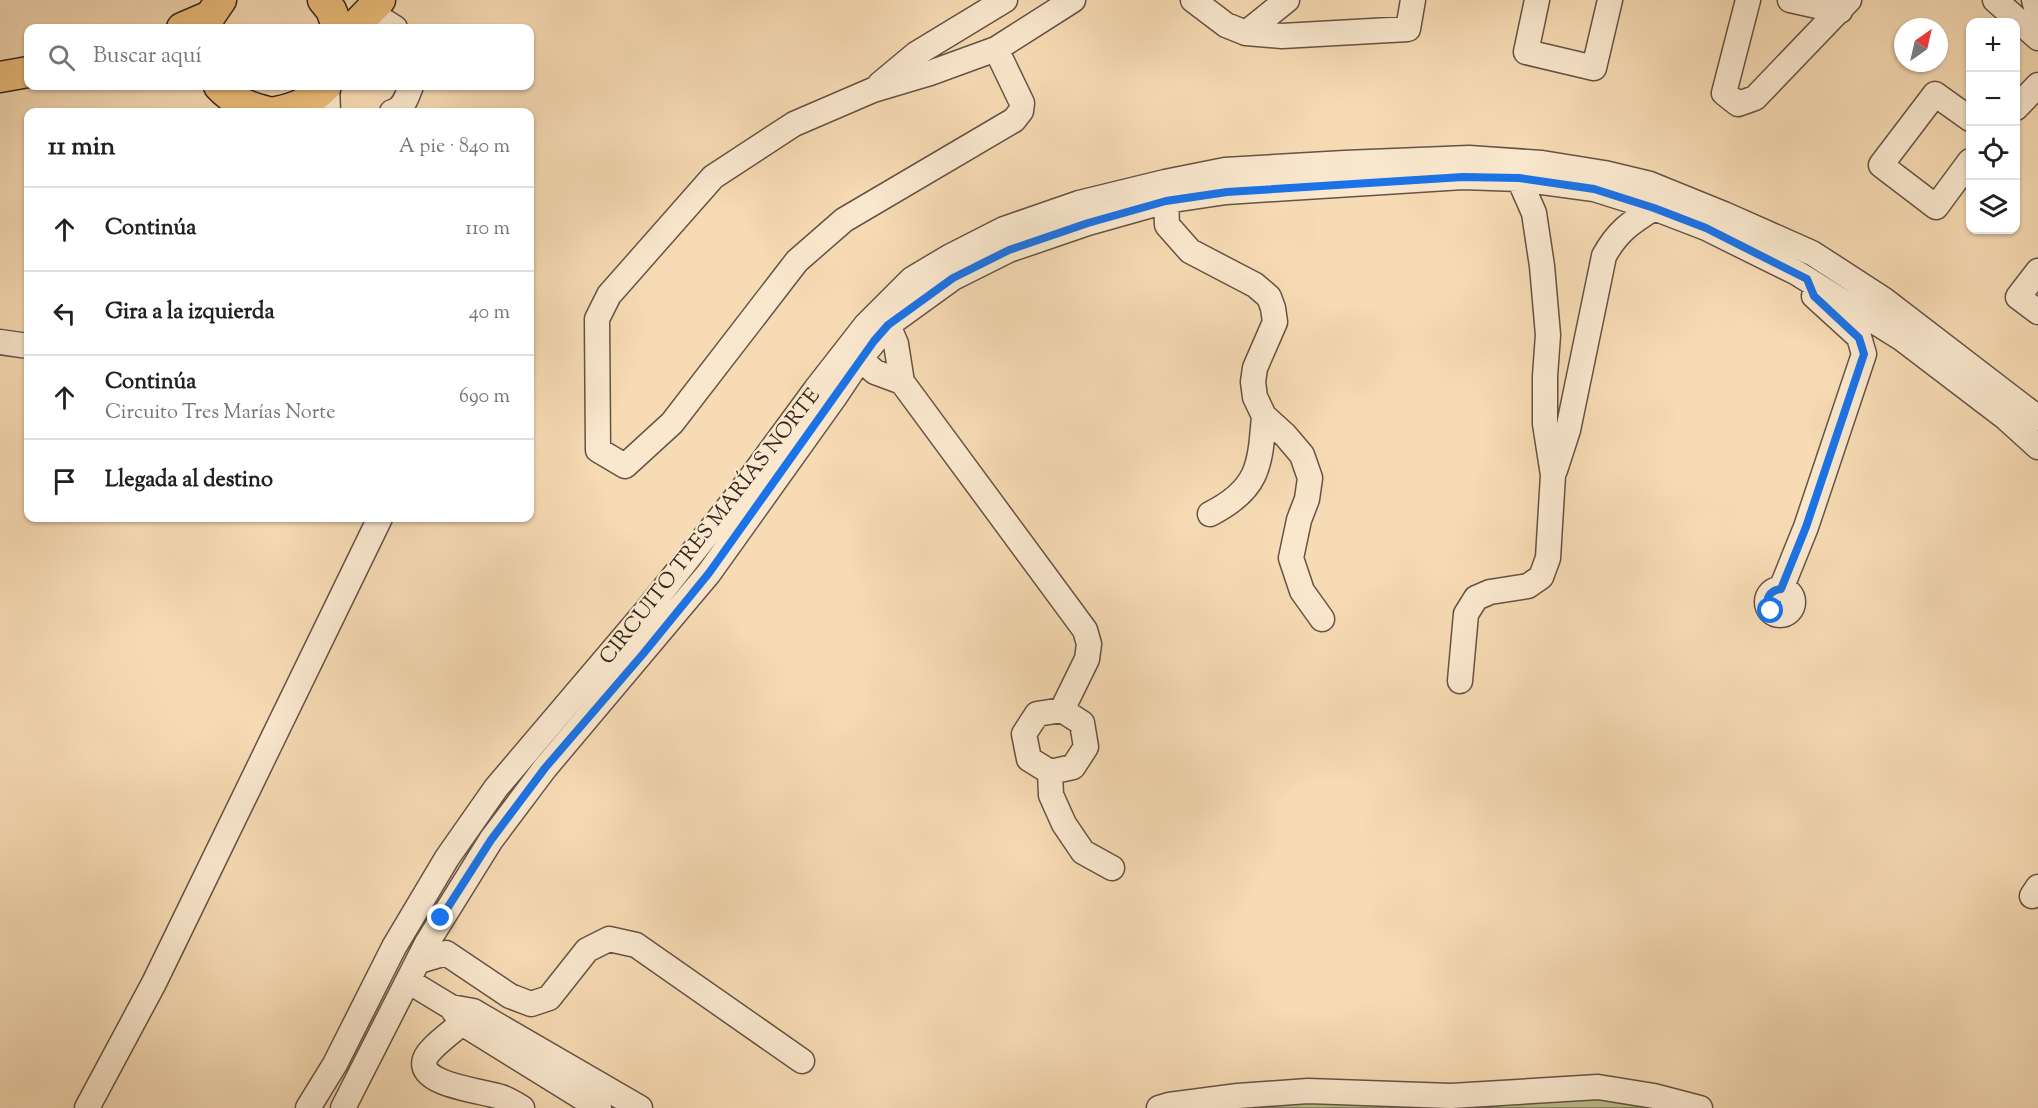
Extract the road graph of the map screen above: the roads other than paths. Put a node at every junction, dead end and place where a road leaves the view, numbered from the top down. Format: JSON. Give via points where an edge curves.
{"nodes":[{"id":1,"x":324,"y":0,"type":"edge"},
{"id":2,"x":1005,"y":0,"type":"edge"},
{"id":3,"x":1073,"y":0,"type":"edge"},
{"id":4,"x":1193,"y":0,"type":"edge"},
{"id":5,"x":1287,"y":0,"type":"edge"},
{"id":6,"x":1413,"y":0,"type":"edge"},
{"id":7,"x":1537,"y":0,"type":"edge"},
{"id":8,"x":1610,"y":0,"type":"edge"},
{"id":9,"x":1748,"y":0,"type":"edge"},
{"id":10,"x":1790,"y":0,"type":"edge"},
{"id":11,"x":1995,"y":0,"type":"edge"},
{"id":12,"x":2034,"y":0,"type":"edge"},
{"id":13,"x":1844,"y":6,"type":"edge"},
{"id":14,"x":367,"y":13,"type":"edge"},
{"id":15,"x":2038,"y":14,"type":"edge"},
{"id":16,"x":212,"y":15,"type":"edge"},
{"id":17,"x":191,"y":24,"type":"edge"},
{"id":18,"x":336,"y":24,"type":"edge"},
{"id":19,"x":388,"y":24,"type":"edge"},
{"id":20,"x":1246,"y":33,"type":"junction"},
{"id":21,"x":2038,"y":38,"type":"edge"},
{"id":22,"x":996,"y":50,"type":"junction"},
{"id":23,"x":24,"y":54,"type":"edge"},
{"id":24,"x":0,"y":57,"type":"edge"},
{"id":25,"x":24,"y":73,"type":"edge"},
{"id":26,"x":0,"y":77,"type":"edge"},
{"id":27,"x":2038,"y":85,"type":"edge"},
{"id":28,"x":223,"y":90,"type":"edge"},
{"id":29,"x":322,"y":90,"type":"edge"},
{"id":30,"x":326,"y":90,"type":"edge"},
{"id":31,"x":410,"y":90,"type":"edge"},
{"id":32,"x":873,"y":90,"type":"junction"},
{"id":33,"x":2020,"y":104,"type":"edge"},
{"id":34,"x":253,"y":108,"type":"edge"},
{"id":35,"x":284,"y":108,"type":"edge"},
{"id":36,"x":328,"y":108,"type":"edge"},
{"id":37,"x":400,"y":108,"type":"edge"},
{"id":38,"x":1966,"y":116,"type":"edge"},
{"id":39,"x":1966,"y":168,"type":"edge"},
{"id":40,"x":1519,"y":178,"type":"junction"},
{"id":41,"x":1226,"y":181,"type":"junction"},
{"id":42,"x":1166,"y":201,"type":"junction"},
{"id":43,"x":1654,"y":208,"type":"junction"},
{"id":44,"x":1812,"y":253,"type":"junction"},
{"id":45,"x":2038,"y":271,"type":"edge"},
{"id":46,"x":1802,"y":276,"type":"junction"},
{"id":47,"x":2038,"y":312,"type":"edge"},
{"id":48,"x":888,"y":325,"type":"junction"},
{"id":49,"x":1548,"y":335,"type":"junction"},
{"id":50,"x":1587,"y":336,"type":"junction"},
{"id":51,"x":1901,"y":338,"type":"junction"},
{"id":52,"x":0,"y":342,"type":"edge"},
{"id":53,"x":24,"y":345,"type":"edge"},
{"id":54,"x":1864,"y":354,"type":"junction"},
{"id":55,"x":860,"y":359,"type":"junction"},
{"id":56,"x":902,"y":382,"type":"junction"},
{"id":57,"x":1264,"y":416,"type":"junction"},
{"id":58,"x":2038,"y":418,"type":"edge"},
{"id":59,"x":2038,"y":447,"type":"edge"},
{"id":60,"x":1553,"y":475,"type":"junction"},
{"id":61,"x":1210,"y":513,"type":"dead end"},
{"id":62,"x":378,"y":522,"type":"edge"},
{"id":63,"x":1781,"y":589,"type":"dead end"},
{"id":64,"x":1322,"y":620,"type":"dead end"},
{"id":65,"x":1460,"y":681,"type":"dead end"},
{"id":66,"x":1062,"y":710,"type":"junction"},
{"id":67,"x":1050,"y":772,"type":"junction"},
{"id":68,"x":1113,"y":868,"type":"dead end"},
{"id":69,"x":441,"y":918,"type":"junction"},
{"id":70,"x":446,"y":953,"type":"junction"},
{"id":71,"x":414,"y":971,"type":"junction"},
{"id":72,"x":456,"y":1015,"type":"junction"},
{"id":73,"x":802,"y":1060,"type":"dead end"},
{"id":74,"x":87,"y":1108,"type":"edge"},
{"id":75,"x":308,"y":1108,"type":"edge"},
{"id":76,"x":342,"y":1108,"type":"edge"},
{"id":77,"x":522,"y":1108,"type":"edge"},
{"id":78,"x":599,"y":1108,"type":"edge"},
{"id":79,"x":640,"y":1108,"type":"edge"},
{"id":80,"x":1159,"y":1108,"type":"edge"},
{"id":81,"x":1700,"y":1108,"type":"edge"}],
"edges":[{"from":1,"to":18,"type":"main road"},
{"from":2,"to":32,"type":"street","via":[[916,54]]},
{"from":3,"to":22,"type":"street"},
{"from":4,"to":20,"type":"street"},
{"from":5,"to":20,"type":"street"},
{"from":6,"to":20,"type":"street","via":[[1408,29],[1282,36]]},
{"from":7,"to":8,"type":"street","via":[[1526,52],[1594,68]]},
{"from":9,"to":13,"type":"street","via":[[1724,93],[1738,104],[1755,98]]},
{"from":10,"to":13,"type":"street"},
{"from":11,"to":21,"type":"street"},
{"from":12,"to":15,"type":"street"},
{"from":14,"to":19,"type":"street"},
{"from":16,"to":17,"type":"main road"},
{"from":22,"to":32,"type":"street"},
{"from":22,"to":32,"type":"street","via":[[1022,103],[1014,120],[844,220],[797,261],[672,423],[626,466],[598,450],[597,319],[609,295],[713,177],[794,124]]},
{"from":23,"to":24,"type":"main road"},
{"from":25,"to":26,"type":"main road"},
{"from":27,"to":33,"type":"street"},
{"from":28,"to":34,"type":"main road"},
{"from":29,"to":35,"type":"main road","via":[[300,106]]},
{"from":30,"to":36,"type":"street"},
{"from":31,"to":37,"type":"street"},
{"from":38,"to":39,"type":"street","via":[[1935,94],[1881,165],[1936,207]]},
{"from":40,"to":41,"type":"street","name":"CIRCUITO TRES MARÍAS NORTE"},
{"from":40,"to":43,"type":"street","name":"CIRCUITO TRES MARÍAS NORTE","via":[[1594,189]]},
{"from":40,"to":49,"type":"street","via":[[1534,213]]},
{"from":41,"to":42,"type":"street","name":"CIRCUITO TRES MARÍAS NORTE"},
{"from":41,"to":44,"type":"street","name":"CIRCUITO TRES MARÍAS NORTE","via":[[1345,163],[1469,158],[1542,163],[1650,184]]},
{"from":41,"to":75,"type":"street","name":"CIRCUITO TRES MARÍAS NORTE","via":[[1165,182],[1079,203],[1004,230],[912,279],[866,325],[740,494],[496,788],[447,858],[394,947]]},
{"from":42,"to":48,"type":"street","name":"CIRCUITO TRES MARÍAS NORTE","via":[[1009,250],[953,278]]},
{"from":42,"to":57,"type":"street","via":[[1167,225],[1190,251],[1255,285],[1269,297],[1275,322],[1252,382]]},
{"from":43,"to":46,"type":"street","name":"CIRCUITO TRES MARÍAS NORTE","via":[[1706,228]]},
{"from":43,"to":50,"type":"street","via":[[1628,224],[1604,256]]},
{"from":44,"to":46,"type":"street"},
{"from":44,"to":58,"type":"street","name":"CIRCUITO TRES MARÍAS NORTE","via":[[1883,299]]},
{"from":45,"to":47,"type":"street","via":[[2018,297]]},
{"from":46,"to":51,"type":"street","name":"CIRCUITO TRES MARÍAS NORTE"},
{"from":46,"to":54,"type":"street","via":[[1814,296],[1859,338]]},
{"from":48,"to":55,"type":"street","name":"CIRCUITO TRES MARÍAS NORTE"},
{"from":48,"to":56,"type":"street","via":[[896,344]]},
{"from":49,"to":50,"type":"street"},
{"from":49,"to":60,"type":"street","via":[[1545,424]]},
{"from":50,"to":60,"type":"street","via":[[1568,430]]},
{"from":51,"to":54,"type":"street"},
{"from":51,"to":59,"type":"street","name":"CIRCUITO TRES MARÍAS NORTE"},
{"from":52,"to":53,"type":"street"},
{"from":54,"to":63,"type":"street"},
{"from":55,"to":56,"type":"street","via":[[875,372]]},
{"from":55,"to":69,"type":"street","name":"CIRCUITO TRES MARÍAS NORTE","via":[[709,573],[545,768],[491,840]]},
{"from":56,"to":66,"type":"street","via":[[1085,630],[1089,644],[1087,659]]},
{"from":57,"to":61,"type":"street","via":[[1261,458],[1250,484],[1230,503]]},
{"from":57,"to":64,"type":"street","via":[[1302,455],[1310,478],[1291,558],[1302,591]]},
{"from":60,"to":65,"type":"street","via":[[1548,558],[1541,578],[1528,586],[1476,598],[1467,614]]},
{"from":62,"to":74,"type":"street","via":[[154,983]]},
{"from":66,"to":67,"type":"street","via":[[1082,723],[1086,747],[1073,767]]},
{"from":66,"to":67,"type":"street","via":[[1037,714],[1024,734],[1029,759]]},
{"from":67,"to":68,"type":"street","via":[[1051,795],[1064,824],[1083,852]]},
{"from":69,"to":70,"type":"street"},
{"from":69,"to":71,"type":"street","name":"CIRCUITO TRES MARÍAS NORTE"},
{"from":70,"to":71,"type":"street"},
{"from":70,"to":73,"type":"street","via":[[510,996],[531,1004],[549,998],[587,950],[609,939],[636,945]]},
{"from":71,"to":72,"type":"street"},
{"from":71,"to":76,"type":"street","name":"CIRCUITO TRES MARÍAS NORTE"},
{"from":72,"to":77,"type":"street","via":[[425,1058],[424,1067],[430,1077],[504,1098]]},
{"from":72,"to":78,"type":"street"},
{"from":72,"to":79,"type":"street","via":[[473,1011]]},
{"from":80,"to":81,"type":"street","via":[[1308,1091],[1451,1096],[1598,1087]]}]}
